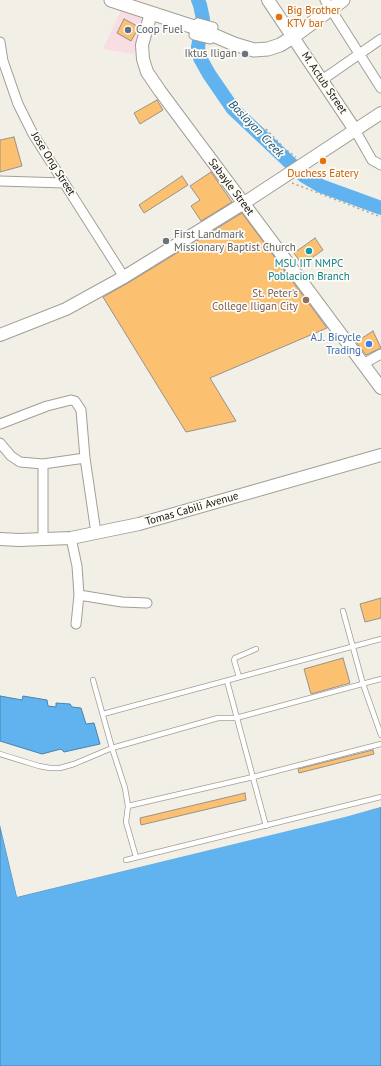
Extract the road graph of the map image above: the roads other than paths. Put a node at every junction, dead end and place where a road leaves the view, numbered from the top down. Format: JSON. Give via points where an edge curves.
{"nodes":[{"id":1,"x":111,"y":0,"type":"edge"},
{"id":2,"x":268,"y":0,"type":"edge"},
{"id":3,"x":343,"y":0,"type":"edge"},
{"id":4,"x":328,"y":4,"type":"edge"},
{"id":5,"x":151,"y":13,"type":"junction"},
{"id":6,"x":293,"y":37,"type":"junction"},
{"id":7,"x":381,"y":39,"type":"edge"},
{"id":8,"x":0,"y":42,"type":"edge"},
{"id":9,"x":359,"y":54,"type":"junction"},
{"id":10,"x":322,"y":80,"type":"junction"},
{"id":11,"x":381,"y":88,"type":"edge"},
{"id":12,"x":381,"y":113,"type":"edge"},
{"id":13,"x":355,"y":130,"type":"junction"},
{"id":14,"x":380,"y":165,"type":"edge"},
{"id":15,"x":0,"y":181,"type":"edge"},
{"id":16,"x":64,"y":183,"type":"junction"},
{"id":17,"x":244,"y":203,"type":"junction"},
{"id":18,"x":124,"y":277,"type":"junction"},
{"id":19,"x":0,"y":336,"type":"edge"},
{"id":20,"x":381,"y":354,"type":"edge"},
{"id":21,"x":363,"y":364,"type":"junction"},
{"id":22,"x":381,"y":388,"type":"edge"},
{"id":23,"x":0,"y":424,"type":"edge"},
{"id":24,"x":0,"y":443,"type":"edge"},
{"id":25,"x":381,"y":455,"type":"edge"},
{"id":26,"x":85,"y":458,"type":"junction"},
{"id":27,"x":43,"y":464,"type":"junction"},
{"id":28,"x":96,"y":534,"type":"junction"},
{"id":29,"x":71,"y":538,"type":"junction"},
{"id":30,"x":0,"y":539,"type":"edge"},
{"id":31,"x":43,"y":540,"type":"junction"},
{"id":32,"x":79,"y":596,"type":"junction"},
{"id":33,"x":146,"y":603,"type":"dead end"},
{"id":34,"x":343,"y":611,"type":"dead end"},
{"id":35,"x":76,"y":624,"type":"dead end"},
{"id":36,"x":381,"y":639,"type":"edge"},
{"id":37,"x":353,"y":647,"type":"junction"},
{"id":38,"x":256,"y":650,"type":"dead end"},
{"id":39,"x":239,"y":677,"type":"junction"},
{"id":40,"x":381,"y":679,"type":"edge"},
{"id":41,"x":93,"y":680,"type":"dead end"},
{"id":42,"x":227,"y":681,"type":"junction"},
{"id":43,"x":363,"y":684,"type":"junction"},
{"id":44,"x":103,"y":714,"type":"junction"},
{"id":45,"x":236,"y":718,"type":"junction"},
{"id":46,"x":381,"y":735,"type":"edge"},
{"id":47,"x":381,"y":744,"type":"edge"},
{"id":48,"x":112,"y":748,"type":"junction"},
{"id":49,"x":0,"y":754,"type":"edge"},
{"id":50,"x":253,"y":777,"type":"junction"},
{"id":51,"x":381,"y":797,"type":"edge"},
{"id":52,"x":128,"y":806,"type":"junction"},
{"id":53,"x":266,"y":826,"type":"junction"},
{"id":54,"x":136,"y":857,"type":"junction"},
{"id":55,"x":126,"y":860,"type":"dead end"}],
"edges":[{"from":1,"to":5,"type":"main road"},
{"from":2,"to":6,"type":"street","name":"M. Actub Street"},
{"from":3,"to":4,"type":"main road"},
{"from":4,"to":6,"type":"main road"},
{"from":4,"to":9,"type":"street"},
{"from":5,"to":6,"type":"main road","via":[[254,50],[268,49]]},
{"from":5,"to":17,"type":"street","name":"Sabayle Street","via":[[142,45],[147,72]]},
{"from":6,"to":10,"type":"street","name":"M. Actub Street"},
{"from":7,"to":9,"type":"street"},
{"from":8,"to":16,"type":"street","name":"Jose Ong Street","via":[[3,61],[18,104],[33,134]]},
{"from":9,"to":10,"type":"street"},
{"from":9,"to":11,"type":"street"},
{"from":10,"to":13,"type":"street","name":"M. Actub Street"},
{"from":12,"to":13,"type":"street"},
{"from":13,"to":14,"type":"street","name":"M. Actub Street","via":[[372,160]]},
{"from":13,"to":17,"type":"street"},
{"from":15,"to":16,"type":"street"},
{"from":16,"to":18,"type":"street","name":"Jose Ong Street"},
{"from":17,"to":18,"type":"street"},
{"from":17,"to":21,"type":"street","name":"Sabayle Street"},
{"from":18,"to":19,"type":"street","via":[[66,309]]},
{"from":20,"to":21,"type":"street"},
{"from":21,"to":22,"type":"street","name":"Sabayle Street"},
{"from":23,"to":26,"type":"street","via":[[46,406],[71,400],[81,410]]},
{"from":24,"to":27,"type":"street","via":[[20,462]]},
{"from":25,"to":28,"type":"street","name":"Tomas Cabili Avenue"},
{"from":26,"to":27,"type":"street"},
{"from":26,"to":28,"type":"street"},
{"from":27,"to":31,"type":"street"},
{"from":28,"to":29,"type":"street","name":"Tomas Cabili Avenue"},
{"from":29,"to":31,"type":"street","name":"Tomas Cabili Avenue"},
{"from":29,"to":32,"type":"street","via":[[77,566]]},
{"from":30,"to":31,"type":"street","name":"Tomas Cabili Avenue"},
{"from":32,"to":33,"type":"street"},
{"from":32,"to":35,"type":"street"},
{"from":34,"to":37,"type":"lane"},
{"from":36,"to":37,"type":"lane"},
{"from":37,"to":39,"type":"lane"},
{"from":37,"to":43,"type":"lane"},
{"from":38,"to":39,"type":"lane","via":[[234,658]]},
{"from":39,"to":42,"type":"lane"},
{"from":40,"to":43,"type":"lane"},
{"from":41,"to":44,"type":"lane"},
{"from":42,"to":44,"type":"lane"},
{"from":42,"to":45,"type":"lane"},
{"from":43,"to":45,"type":"lane"},
{"from":43,"to":46,"type":"lane"},
{"from":44,"to":48,"type":"lane"},
{"from":45,"to":48,"type":"lane","via":[[218,718]]},
{"from":45,"to":50,"type":"lane"},
{"from":47,"to":50,"type":"lane"},
{"from":48,"to":49,"type":"lane","via":[[60,768],[50,768]]},
{"from":48,"to":52,"type":"lane"},
{"from":50,"to":52,"type":"lane"},
{"from":50,"to":53,"type":"lane"},
{"from":51,"to":53,"type":"lane"},
{"from":52,"to":54,"type":"lane","via":[[126,822]]},
{"from":53,"to":54,"type":"lane"},
{"from":54,"to":55,"type":"lane"}]}
